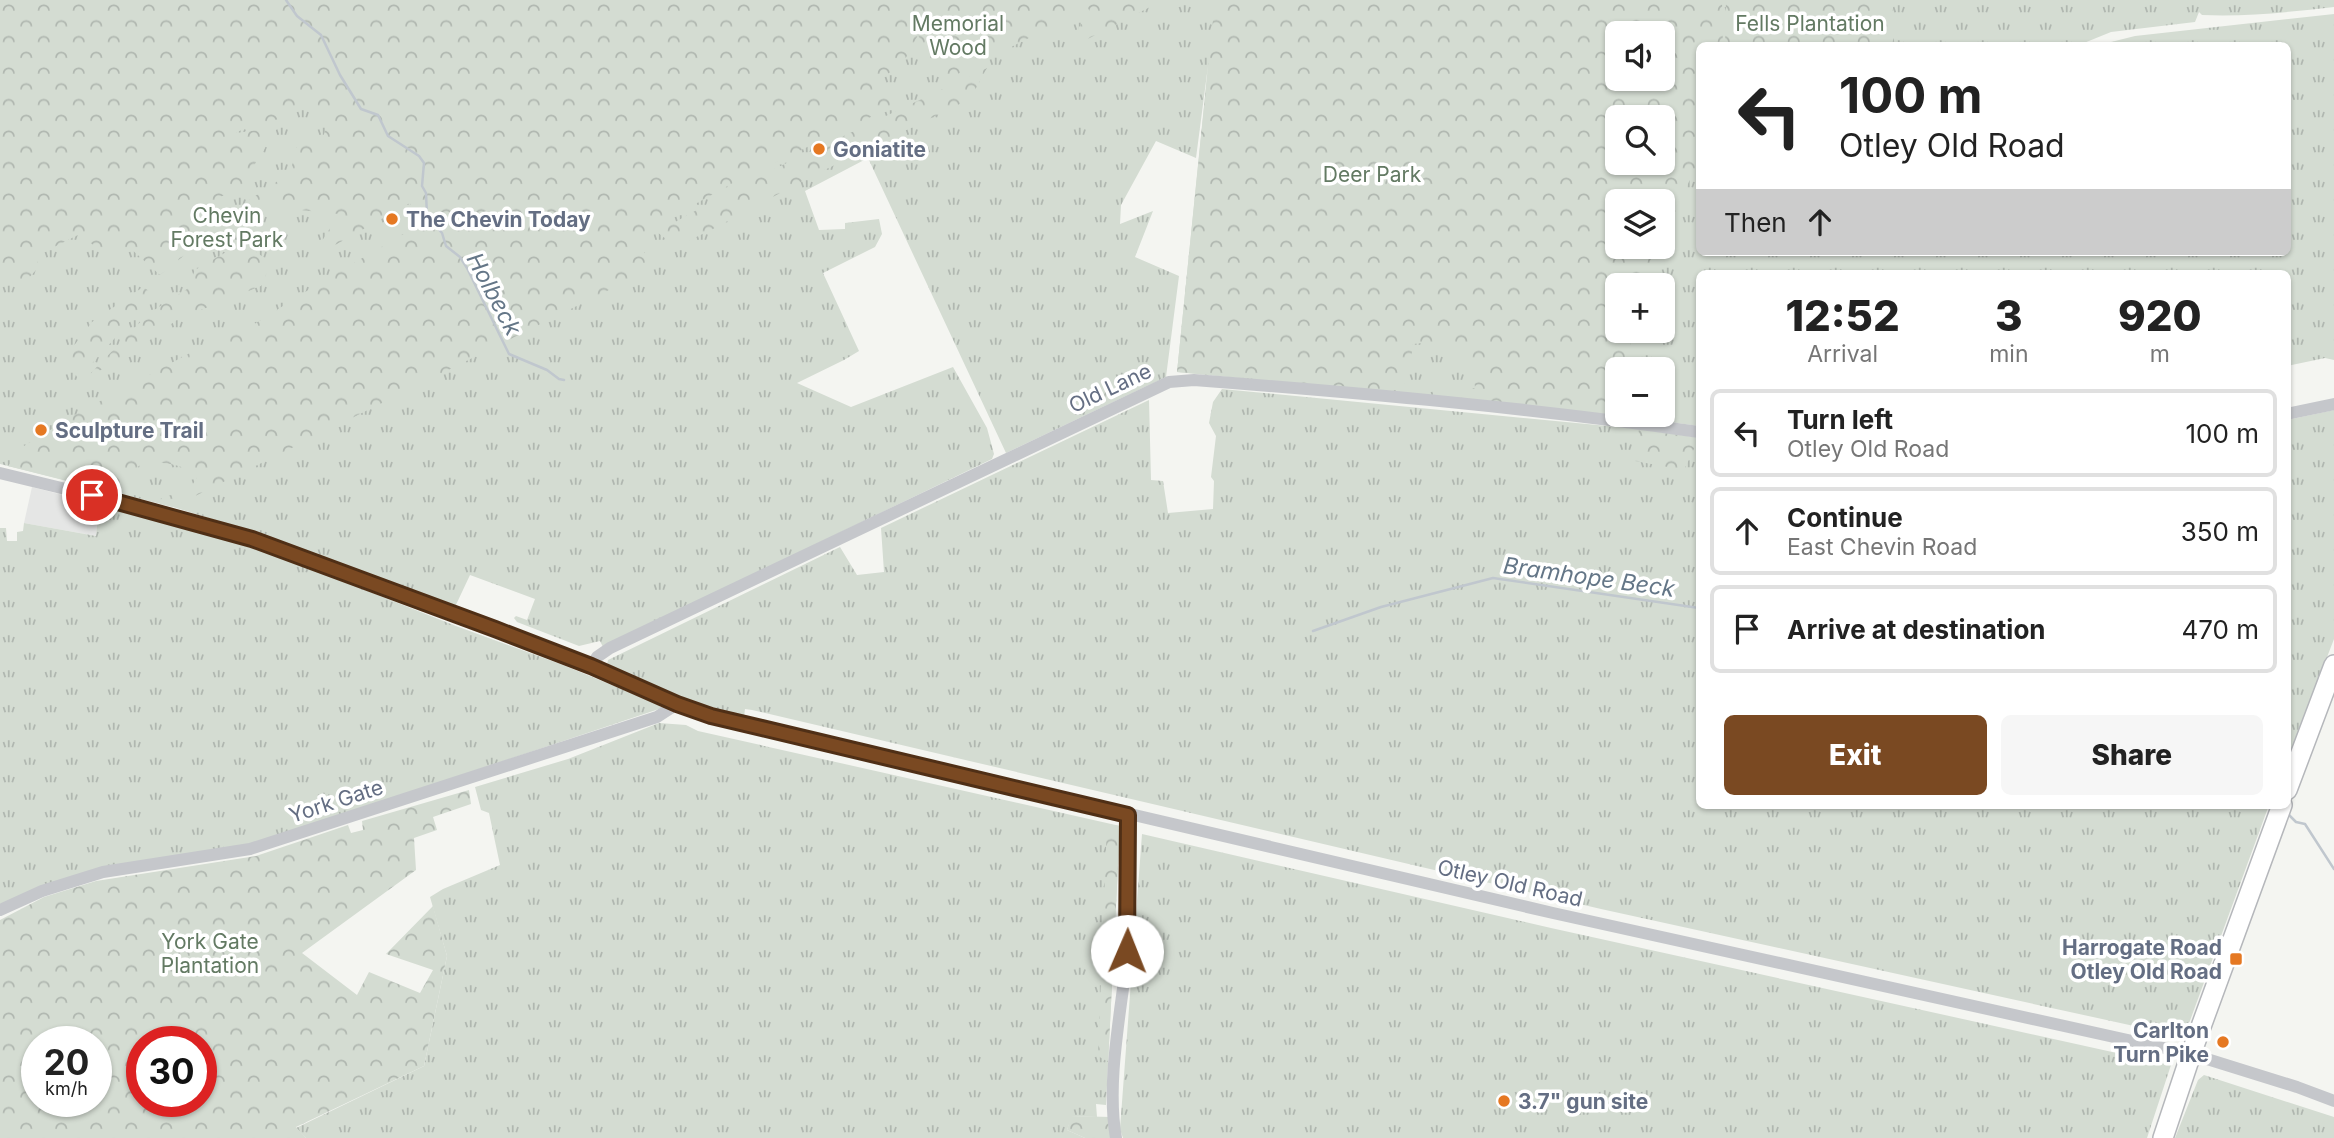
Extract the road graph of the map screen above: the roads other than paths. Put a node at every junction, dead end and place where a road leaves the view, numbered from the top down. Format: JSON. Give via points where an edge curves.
{"nodes":[{"id":1,"x":2334,"y":404,"type":"edge"},
{"id":2,"x":2291,"y":413,"type":"edge"},
{"id":3,"x":1696,"y":432,"type":"edge"},
{"id":4,"x":0,"y":473,"type":"edge"},
{"id":5,"x":591,"y":666,"type":"junction"},
{"id":6,"x":2334,"y":666,"type":"edge"},
{"id":7,"x":677,"y":704,"type":"junction"},
{"id":8,"x":2291,"y":779,"type":"edge"},
{"id":9,"x":2278,"y":813,"type":"edge"},
{"id":10,"x":1128,"y":815,"type":"junction"},
{"id":11,"x":0,"y":910,"type":"edge"},
{"id":12,"x":2191,"y":1054,"type":"junction"},
{"id":13,"x":2334,"y":1101,"type":"edge"},
{"id":14,"x":1116,"y":1138,"type":"edge"},
{"id":15,"x":2163,"y":1138,"type":"edge"}],
"edges":[{"from":1,"to":2,"type":"street"},
{"from":3,"to":5,"type":"street","name":"Old Lane","via":[[1397,398],[1194,380],[1170,382],[610,648]]},
{"from":4,"to":5,"type":"street","name":"Otley Old Road","via":[[252,539]]},
{"from":5,"to":7,"type":"street","name":"Otley Old Road"},
{"from":6,"to":8,"type":"highway"},
{"from":7,"to":10,"type":"street","name":"Otley Old Road","via":[[711,716]]},
{"from":7,"to":11,"type":"street","name":"York Gate","via":[[656,717],[250,849],[103,872]]},
{"from":9,"to":12,"type":"highway"},
{"from":10,"to":12,"type":"street","name":"Otley Old Road"},
{"from":10,"to":14,"type":"street","via":[[1127,951],[1112,1116]]},
{"from":12,"to":13,"type":"street","name":"Otley Old Road"},
{"from":12,"to":15,"type":"highway"}]}
